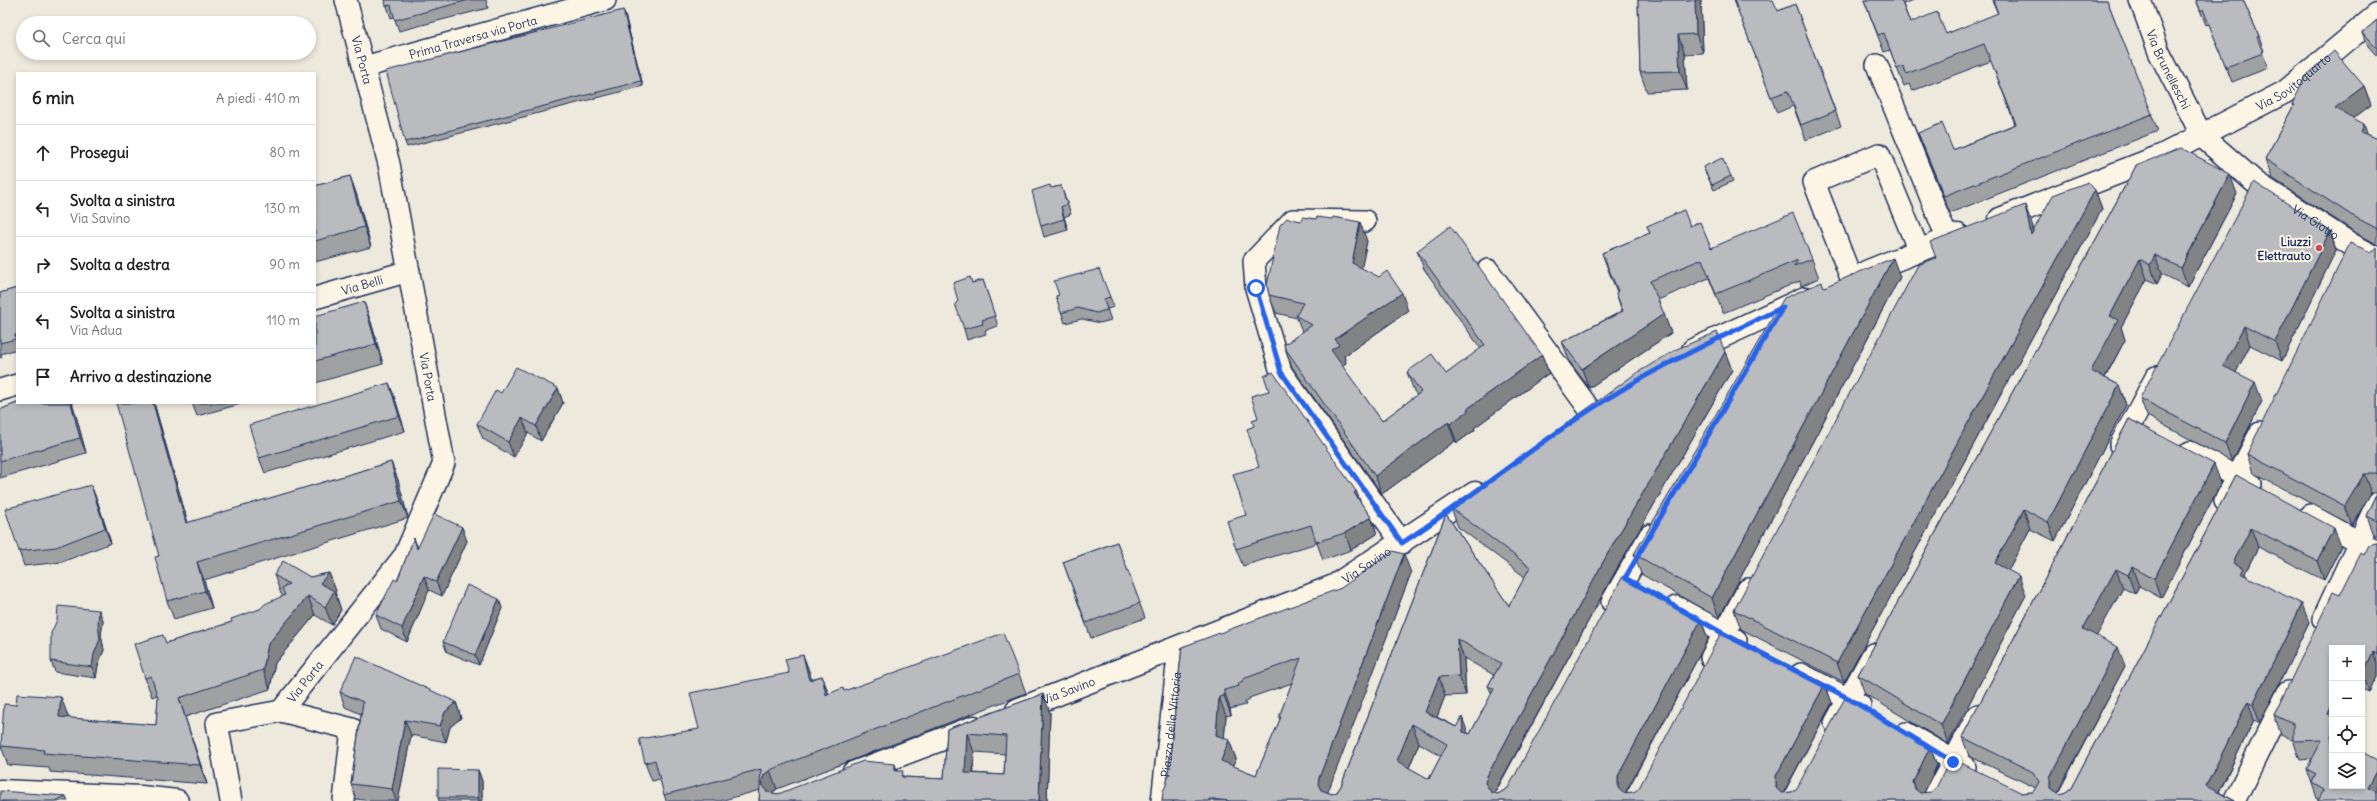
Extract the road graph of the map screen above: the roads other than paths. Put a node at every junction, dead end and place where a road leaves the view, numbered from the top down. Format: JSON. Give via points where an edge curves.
{"nodes":[{"id":1,"x":346,"y":0,"type":"edge"},
{"id":2,"x":605,"y":0,"type":"edge"},
{"id":3,"x":2140,"y":0,"type":"edge"},
{"id":4,"x":2377,"y":15,"type":"edge"},
{"id":5,"x":1877,"y":65,"type":"dead end"},
{"id":6,"x":364,"y":67,"type":"junction"},
{"id":7,"x":2202,"y":136,"type":"junction"},
{"id":8,"x":2141,"y":164,"type":"junction"},
{"id":9,"x":2126,"y":192,"type":"edge"},
{"id":10,"x":1365,"y":221,"type":"dead end"},
{"id":11,"x":1933,"y":245,"type":"junction"},
{"id":12,"x":2377,"y":258,"type":"edge"},
{"id":13,"x":1488,"y":270,"type":"dead end"},
{"id":14,"x":409,"y":271,"type":"junction"},
{"id":15,"x":1918,"y":272,"type":"edge"},
{"id":16,"x":1851,"y":278,"type":"junction"},
{"id":17,"x":316,"y":298,"type":"edge"},
{"id":18,"x":1783,"y":307,"type":"junction"},
{"id":19,"x":1763,"y":341,"type":"edge"},
{"id":20,"x":1678,"y":357,"type":"edge"},
{"id":21,"x":2165,"y":359,"type":"edge"},
{"id":22,"x":16,"y":385,"type":"edge"},
{"id":23,"x":0,"y":390,"type":"edge"},
{"id":24,"x":1610,"y":398,"type":"edge"},
{"id":25,"x":1590,"y":410,"type":"junction"},
{"id":26,"x":2269,"y":414,"type":"edge"},
{"id":27,"x":1572,"y":423,"type":"edge"},
{"id":28,"x":2175,"y":444,"type":"edge"},
{"id":29,"x":2110,"y":464,"type":"edge"},
{"id":30,"x":2238,"y":477,"type":"junction"},
{"id":31,"x":1490,"y":482,"type":"edge"},
{"id":32,"x":2270,"y":494,"type":"edge"},
{"id":33,"x":2377,"y":503,"type":"edge"},
{"id":34,"x":2290,"y":505,"type":"edge"},
{"id":35,"x":1447,"y":514,"type":"junction"},
{"id":36,"x":1661,"y":517,"type":"edge"},
{"id":37,"x":2216,"y":520,"type":"edge"},
{"id":38,"x":2357,"y":542,"type":"junction"},
{"id":39,"x":1402,"y":543,"type":"junction"},
{"id":40,"x":1435,"y":543,"type":"edge"},
{"id":41,"x":2377,"y":552,"type":"edge"},
{"id":42,"x":1758,"y":571,"type":"edge"},
{"id":43,"x":1625,"y":578,"type":"junction"},
{"id":44,"x":1602,"y":620,"type":"edge"},
{"id":45,"x":1724,"y":634,"type":"junction"},
{"id":46,"x":1883,"y":635,"type":"edge"},
{"id":47,"x":2316,"y":637,"type":"edge"},
{"id":48,"x":1179,"y":648,"type":"junction"},
{"id":49,"x":1752,"y":648,"type":"edge"},
{"id":50,"x":1786,"y":666,"type":"edge"},
{"id":51,"x":2298,"y":672,"type":"edge"},
{"id":52,"x":1702,"y":676,"type":"edge"},
{"id":53,"x":1848,"y":698,"type":"junction"},
{"id":54,"x":1987,"y":698,"type":"edge"},
{"id":55,"x":281,"y":711,"type":"junction"},
{"id":56,"x":1826,"y":739,"type":"edge"},
{"id":57,"x":1953,"y":762,"type":"junction"},
{"id":58,"x":1980,"y":775,"type":"edge"},
{"id":59,"x":832,"y":781,"type":"edge"},
{"id":60,"x":0,"y":791,"type":"edge"},
{"id":61,"x":136,"y":799,"type":"edge"},
{"id":62,"x":177,"y":801,"type":"edge"},
{"id":63,"x":231,"y":801,"type":"edge"},
{"id":64,"x":344,"y":801,"type":"edge"},
{"id":65,"x":1162,"y":801,"type":"edge"},
{"id":66,"x":1932,"y":801,"type":"edge"},
{"id":67,"x":2234,"y":801,"type":"edge"}],
"edges":[{"from":1,"to":6,"type":"street","name":"Via Porta"},
{"from":2,"to":6,"type":"street","name":"Prima Traversa via Porta"},
{"from":3,"to":7,"type":"street","name":"Via Brunelleschi","via":[[2159,52]]},
{"from":4,"to":7,"type":"street","name":"Via Sovitoquarto","via":[[2285,92]]},
{"from":5,"to":11,"type":"street"},
{"from":6,"to":14,"type":"street","name":"Via Porta","via":[[389,164]]},
{"from":7,"to":8,"type":"street"},
{"from":7,"to":12,"type":"street","name":"Via Giotto","via":[[2253,190],[2348,252]]},
{"from":8,"to":9,"type":"street"},
{"from":8,"to":11,"type":"street"},
{"from":10,"to":39,"type":"street","via":[[1293,220],[1254,261],[1256,288],[1281,372]]},
{"from":11,"to":15,"type":"street"},
{"from":11,"to":16,"type":"street"},
{"from":11,"to":16,"type":"street","via":[[1879,154],[1814,182]]},
{"from":13,"to":25,"type":"street"},
{"from":14,"to":17,"type":"street","name":"Via Belli"},
{"from":14,"to":55,"type":"street","name":"Via Porta","via":[[444,463],[405,555]]},
{"from":16,"to":18,"type":"street"},
{"from":18,"to":19,"type":"street"},
{"from":18,"to":20,"type":"street"},
{"from":21,"to":29,"type":"street","via":[[2139,426]]},
{"from":22,"to":23,"type":"street"},
{"from":24,"to":25,"type":"street"},
{"from":25,"to":27,"type":"street"},
{"from":26,"to":30,"type":"street"},
{"from":28,"to":30,"type":"street"},
{"from":30,"to":32,"type":"street"},
{"from":30,"to":37,"type":"street"},
{"from":31,"to":35,"type":"street","name":"Via Savino"},
{"from":33,"to":38,"type":"street"},
{"from":34,"to":38,"type":"street"},
{"from":35,"to":39,"type":"street","name":"Via Savino"},
{"from":35,"to":40,"type":"street"},
{"from":36,"to":43,"type":"street"},
{"from":38,"to":41,"type":"street"},
{"from":38,"to":47,"type":"street"},
{"from":39,"to":48,"type":"street","name":"Via Savino","via":[[1334,586]]},
{"from":42,"to":45,"type":"street"},
{"from":43,"to":44,"type":"street"},
{"from":43,"to":45,"type":"street"},
{"from":45,"to":49,"type":"street"},
{"from":45,"to":52,"type":"street"},
{"from":46,"to":53,"type":"street"},
{"from":48,"to":59,"type":"street","name":"Via Savino"},
{"from":48,"to":65,"type":"street","name":"Piazza della Vittoria"},
{"from":50,"to":53,"type":"street"},
{"from":51,"to":67,"type":"street"},
{"from":53,"to":56,"type":"street"},
{"from":53,"to":57,"type":"street"},
{"from":54,"to":57,"type":"street"},
{"from":55,"to":63,"type":"street","via":[[217,723]]},
{"from":55,"to":64,"type":"street","via":[[352,729]]},
{"from":57,"to":58,"type":"street"},
{"from":57,"to":66,"type":"street"},
{"from":60,"to":61,"type":"street"},
{"from":61,"to":62,"type":"street"}]}
